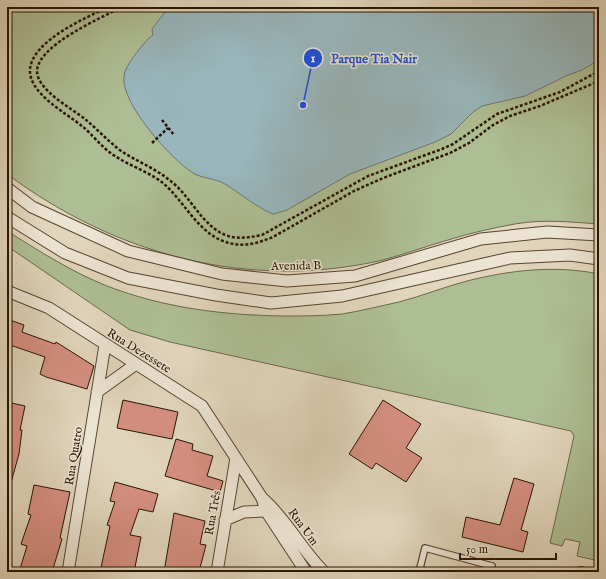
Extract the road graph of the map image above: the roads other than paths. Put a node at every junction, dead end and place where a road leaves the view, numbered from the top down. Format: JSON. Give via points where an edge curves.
{"nodes":[{"id":1,"x":7,"y":188,"type":"edge"},
{"id":2,"x":7,"y":217,"type":"edge"},
{"id":3,"x":599,"y":235,"type":"edge"},
{"id":4,"x":599,"y":259,"type":"edge"},
{"id":5,"x":7,"y":291,"type":"edge"},
{"id":6,"x":105,"y":345,"type":"junction"},
{"id":7,"x":136,"y":364,"type":"junction"},
{"id":8,"x":97,"y":392,"type":"junction"},
{"id":9,"x":236,"y":458,"type":"junction"},
{"id":10,"x":270,"y":509,"type":"junction"},
{"id":11,"x":225,"y":520,"type":"junction"},
{"id":12,"x":68,"y":572,"type":"edge"},
{"id":13,"x":217,"y":572,"type":"edge"},
{"id":14,"x":306,"y":572,"type":"edge"},
{"id":15,"x":324,"y":572,"type":"edge"},
{"id":16,"x":419,"y":572,"type":"edge"},
{"id":17,"x":490,"y":572,"type":"edge"},
{"id":18,"x":572,"y":572,"type":"edge"},
{"id":19,"x":586,"y":572,"type":"edge"}],
"edges":[{"from":1,"to":3,"type":"street","name":"Avenida B","via":[[32,207],[128,251],[222,274],[287,281],[355,276],[481,238],[547,232]]},
{"from":2,"to":4,"type":"street","via":[[65,254],[128,278],[271,303],[342,296],[510,258],[570,255]]},
{"from":5,"to":6,"type":"street","name":"Rua Dezessete","via":[[49,308]]},
{"from":6,"to":7,"type":"street","name":"Rua Dezessete"},
{"from":6,"to":8,"type":"street","name":"Rua Quatro"},
{"from":7,"to":8,"type":"street"},
{"from":7,"to":9,"type":"street","name":"Rua Dezessete","via":[[202,406]]},
{"from":8,"to":12,"type":"street","name":"Rua Quatro"},
{"from":9,"to":10,"type":"street","name":"Rua Um"},
{"from":9,"to":11,"type":"street","name":"Rua Três"},
{"from":10,"to":11,"type":"street","via":[[244,512]]},
{"from":10,"to":14,"type":"street","name":"Rua Um"},
{"from":10,"to":15,"type":"street","name":"Rua Um"},
{"from":11,"to":13,"type":"street","name":"Rua Três"},
{"from":16,"to":17,"type":"lane","via":[[425,548],[492,566]]},
{"from":18,"to":19,"type":"lane"}]}
